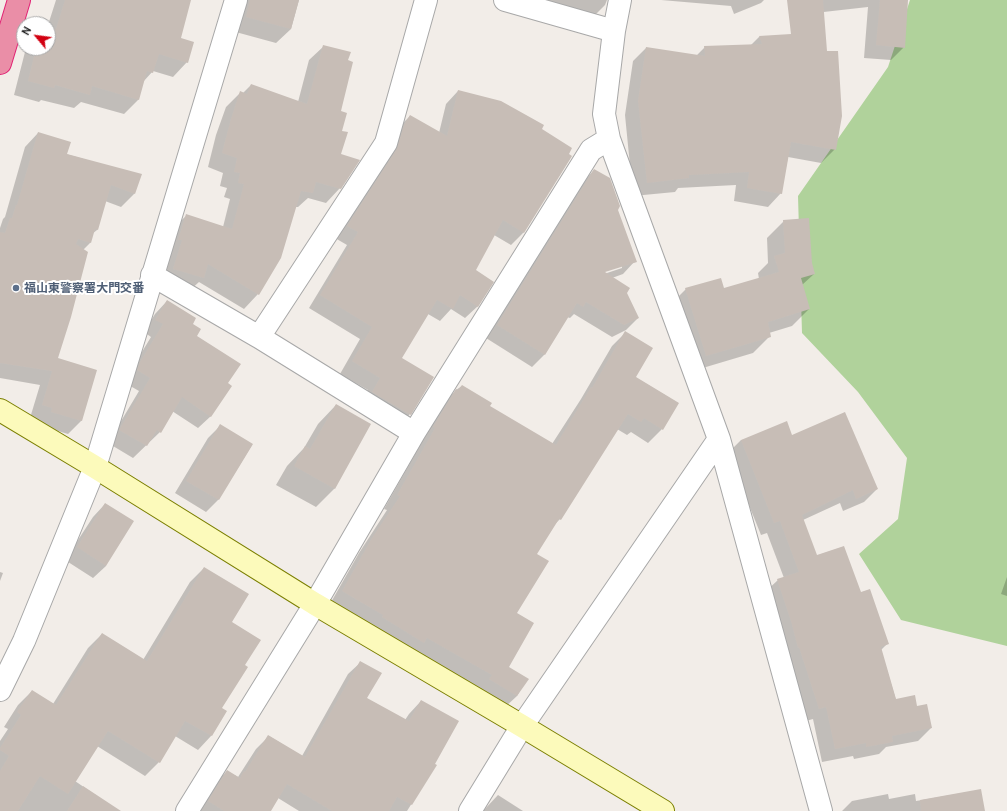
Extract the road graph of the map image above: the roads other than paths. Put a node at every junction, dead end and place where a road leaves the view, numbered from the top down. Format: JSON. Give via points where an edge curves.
{"nodes":[{"id":1,"x":19,"y":0,"type":"edge"},
{"id":2,"x":236,"y":0,"type":"edge"},
{"id":3,"x":426,"y":0,"type":"edge"},
{"id":4,"x":505,"y":0,"type":"edge"},
{"id":5,"x":620,"y":0,"type":"edge"},
{"id":6,"x":614,"y":31,"type":"junction"},
{"id":7,"x":0,"y":63,"type":"edge"},
{"id":8,"x":609,"y":139,"type":"junction"},
{"id":9,"x":152,"y":275,"type":"junction"},
{"id":10,"x":259,"y":337,"type":"junction"},
{"id":11,"x":0,"y":410,"type":"edge"},
{"id":12,"x":414,"y":433,"type":"junction"},
{"id":13,"x":720,"y":439,"type":"junction"},
{"id":14,"x":95,"y":467,"type":"junction"},
{"id":15,"x":315,"y":604,"type":"junction"},
{"id":16,"x":0,"y":690,"type":"edge"},
{"id":17,"x":522,"y":726,"type":"junction"},
{"id":18,"x":187,"y":811,"type":"edge"},
{"id":19,"x":470,"y":811,"type":"edge"},
{"id":20,"x":663,"y":811,"type":"edge"},
{"id":21,"x":821,"y":811,"type":"edge"}],
"edges":[{"from":1,"to":7,"type":"highway"},
{"from":2,"to":9,"type":"street"},
{"from":3,"to":10,"type":"street","via":[[386,143]]},
{"from":4,"to":6,"type":"street"},
{"from":5,"to":6,"type":"street"},
{"from":6,"to":8,"type":"street","via":[[604,114]]},
{"from":8,"to":12,"type":"street","via":[[591,150]]},
{"from":8,"to":13,"type":"street"},
{"from":9,"to":10,"type":"street"},
{"from":9,"to":14,"type":"street"},
{"from":10,"to":12,"type":"street"},
{"from":11,"to":14,"type":"street"},
{"from":12,"to":15,"type":"street"},
{"from":13,"to":17,"type":"street"},
{"from":13,"to":21,"type":"street"},
{"from":14,"to":15,"type":"street"},
{"from":14,"to":16,"type":"street","via":[[24,641]]},
{"from":15,"to":17,"type":"street"},
{"from":15,"to":18,"type":"street"},
{"from":17,"to":19,"type":"street"},
{"from":17,"to":20,"type":"street"}]}
